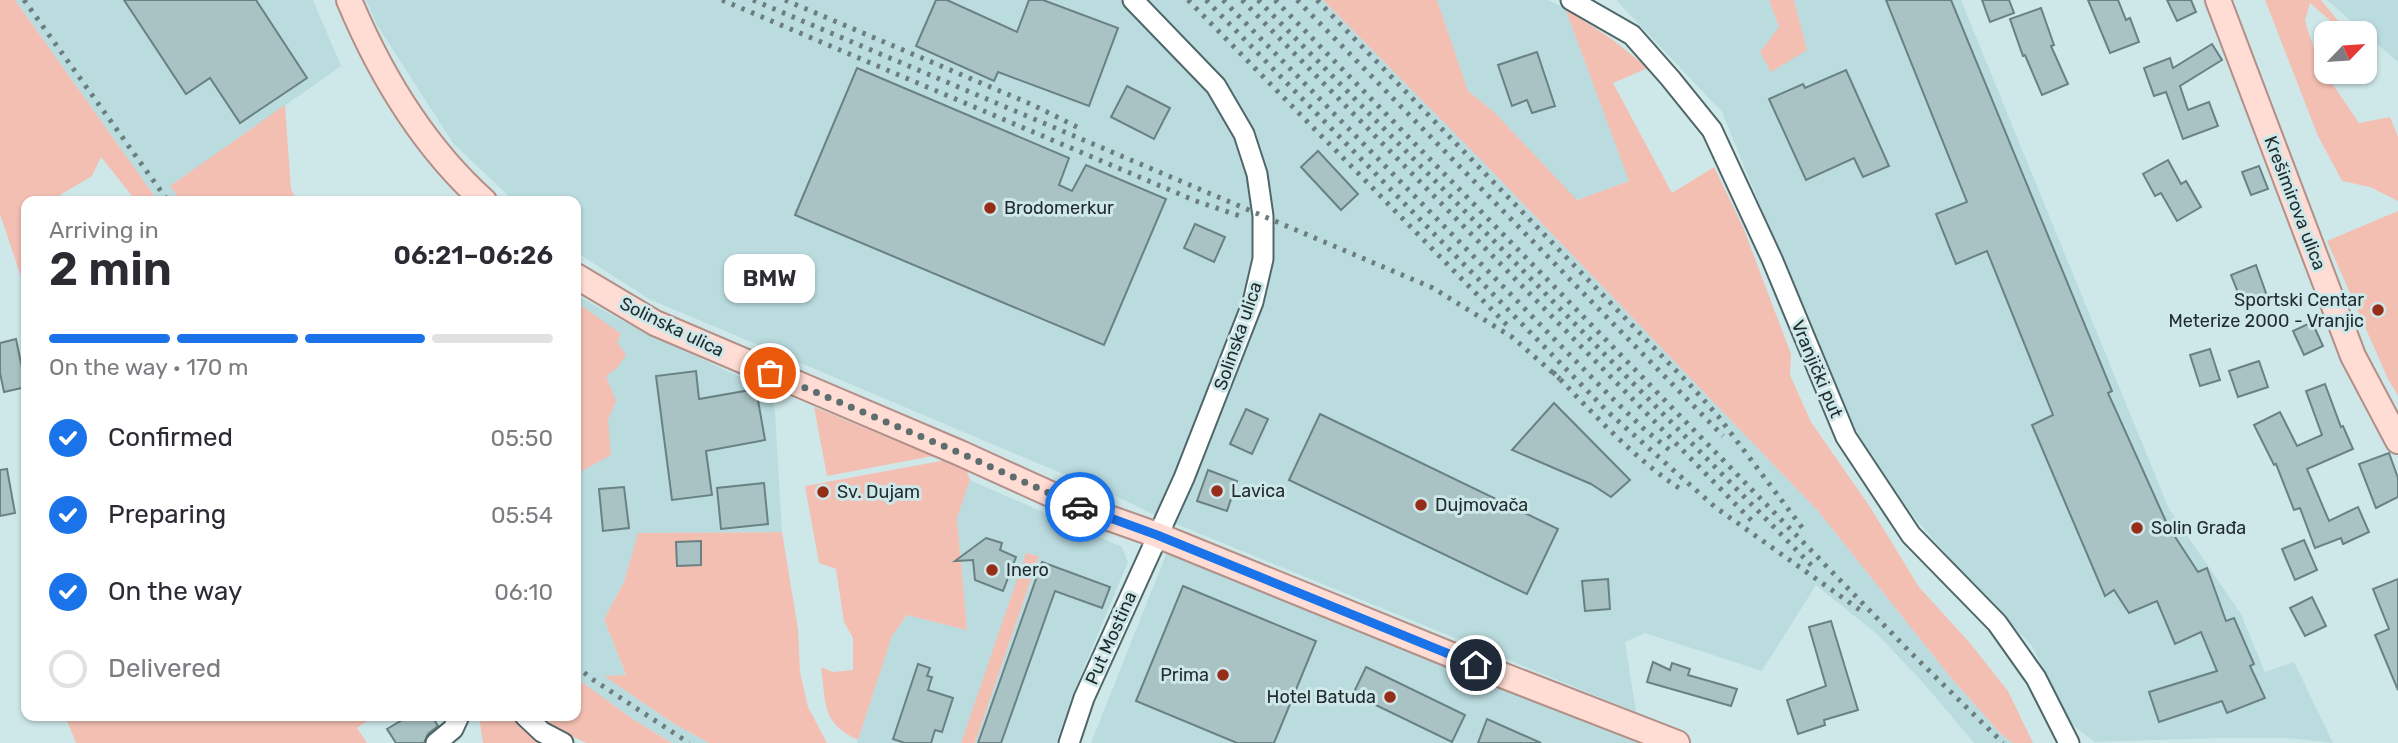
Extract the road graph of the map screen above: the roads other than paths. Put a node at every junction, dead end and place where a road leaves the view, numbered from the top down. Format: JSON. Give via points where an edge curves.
{"nodes":[{"id":1,"x":349,"y":0,"type":"edge"},
{"id":2,"x":1133,"y":0,"type":"edge"},
{"id":3,"x":1572,"y":0,"type":"edge"},
{"id":4,"x":2218,"y":0,"type":"edge"},
{"id":5,"x":478,"y":196,"type":"edge"},
{"id":6,"x":581,"y":279,"type":"edge"},
{"id":7,"x":2398,"y":441,"type":"edge"},
{"id":8,"x":1157,"y":535,"type":"junction"},
{"id":9,"x":457,"y":721,"type":"edge"},
{"id":10,"x":530,"y":721,"type":"edge"},
{"id":11,"x":436,"y":743,"type":"edge"},
{"id":12,"x":563,"y":743,"type":"edge"},
{"id":13,"x":1069,"y":743,"type":"edge"},
{"id":14,"x":1677,"y":743,"type":"edge"},
{"id":15,"x":2069,"y":743,"type":"edge"}],
"edges":[{"from":1,"to":5,"type":"main road","via":[[402,104]]},
{"from":2,"to":8,"type":"street","name":"Solinska ulica","via":[[1216,86],[1244,134],[1257,174],[1263,216],[1263,259],[1253,302]]},
{"from":3,"to":15,"type":"street","name":"Vranjički put","via":[[1632,35],[1712,130],[1846,437],[1911,535],[1997,623],[2036,678]]},
{"from":4,"to":7,"type":"main road","name":"Krešimirova ulica","via":[[2353,355]]},
{"from":6,"to":8,"type":"main road","name":"Solinska ulica","via":[[655,323],[1081,508]]},
{"from":8,"to":13,"type":"street","name":"Put Mostina","via":[[1084,698]]},
{"from":8,"to":14,"type":"main road","name":"Solinska ulica"},
{"from":9,"to":11,"type":"street"},
{"from":10,"to":12,"type":"street"}]}
